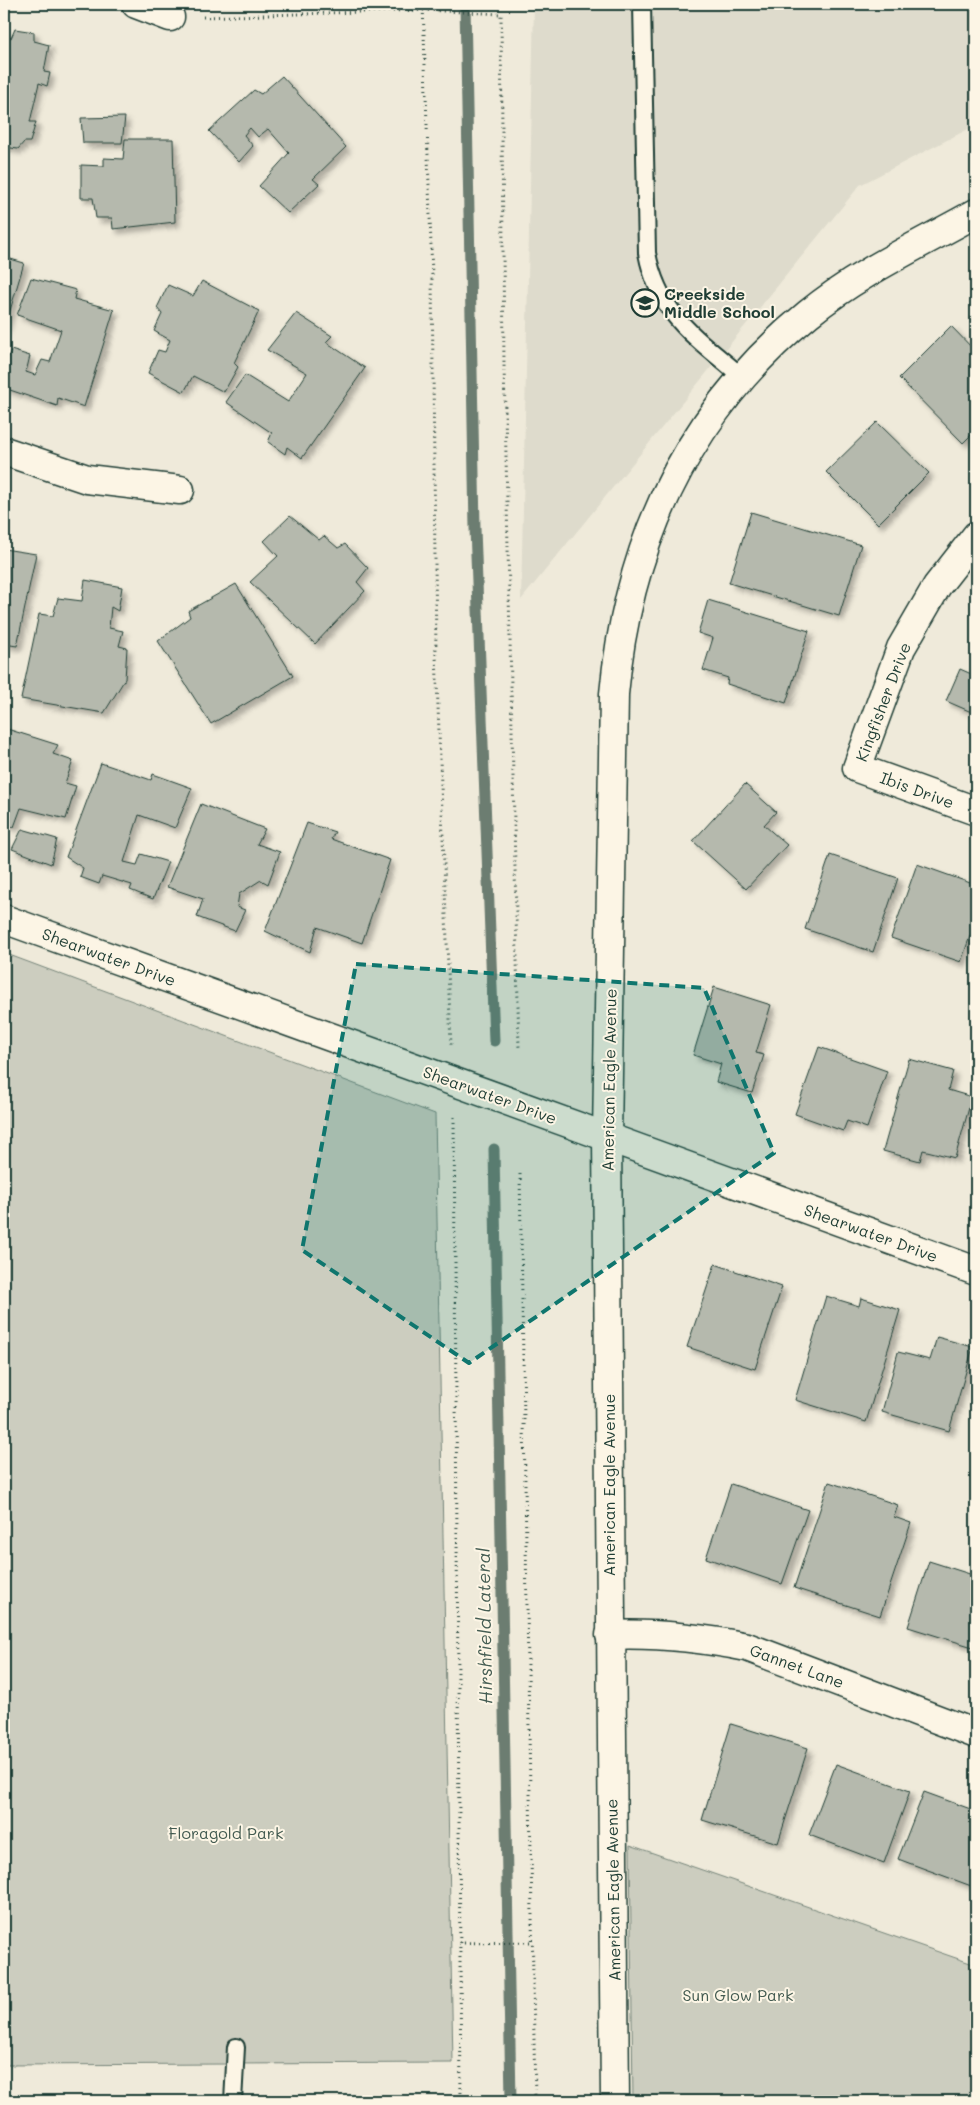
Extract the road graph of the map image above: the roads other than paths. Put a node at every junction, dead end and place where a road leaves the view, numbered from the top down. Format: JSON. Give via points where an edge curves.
{"nodes":[{"id":1,"x":136,"y":4,"type":"edge"},
{"id":2,"x":642,"y":4,"type":"edge"},
{"id":3,"x":170,"y":18,"type":"road end"},
{"id":4,"x":976,"y":214,"type":"edge"},
{"id":5,"x":742,"y":377,"type":"junction"},
{"id":6,"x":4,"y":451,"type":"edge"},
{"id":7,"x":180,"y":490,"type":"dead end"},
{"id":8,"x":976,"y":536,"type":"edge"},
{"id":9,"x":857,"y":768,"type":"joint"},
{"id":10,"x":976,"y":811,"type":"edge"},
{"id":11,"x":4,"y":919,"type":"edge"},
{"id":12,"x":607,"y":1137,"type":"junction"},
{"id":13,"x":976,"y":1271,"type":"edge"},
{"id":14,"x":610,"y":1635,"type":"junction"},
{"id":15,"x":976,"y":1734,"type":"edge"},
{"id":16,"x":236,"y":2047,"type":"dead end"},
{"id":17,"x":233,"y":2101,"type":"edge"},
{"id":18,"x":615,"y":2101,"type":"edge"}],
"edges":[{"from":1,"to":3,"type":"street"},
{"from":2,"to":5,"type":"lane","via":[[647,253],[651,274],[668,310]]},
{"from":4,"to":5,"type":"street","name":"American Eagle Avenue","via":[[851,283],[808,314]]},
{"from":5,"to":12,"type":"street","name":"American Eagle Avenue","via":[[703,427],[655,516],[639,559],[618,648],[614,694]]},
{"from":6,"to":7,"type":"street","via":[[87,479]]},
{"from":8,"to":9,"type":"street","name":"Kingfisher Drive","via":[[937,586],[901,648]]},
{"from":9,"to":10,"type":"street","name":"Ibis Drive"},
{"from":11,"to":12,"type":"street","name":"Shearwater Drive"},
{"from":12,"to":13,"type":"street","name":"Shearwater Drive"},
{"from":12,"to":14,"type":"street","name":"American Eagle Avenue"},
{"from":14,"to":15,"type":"street","name":"Gannet Lane","via":[[667,1635],[747,1647]]},
{"from":14,"to":18,"type":"street","name":"American Eagle Avenue"},
{"from":16,"to":17,"type":"lane"}]}
